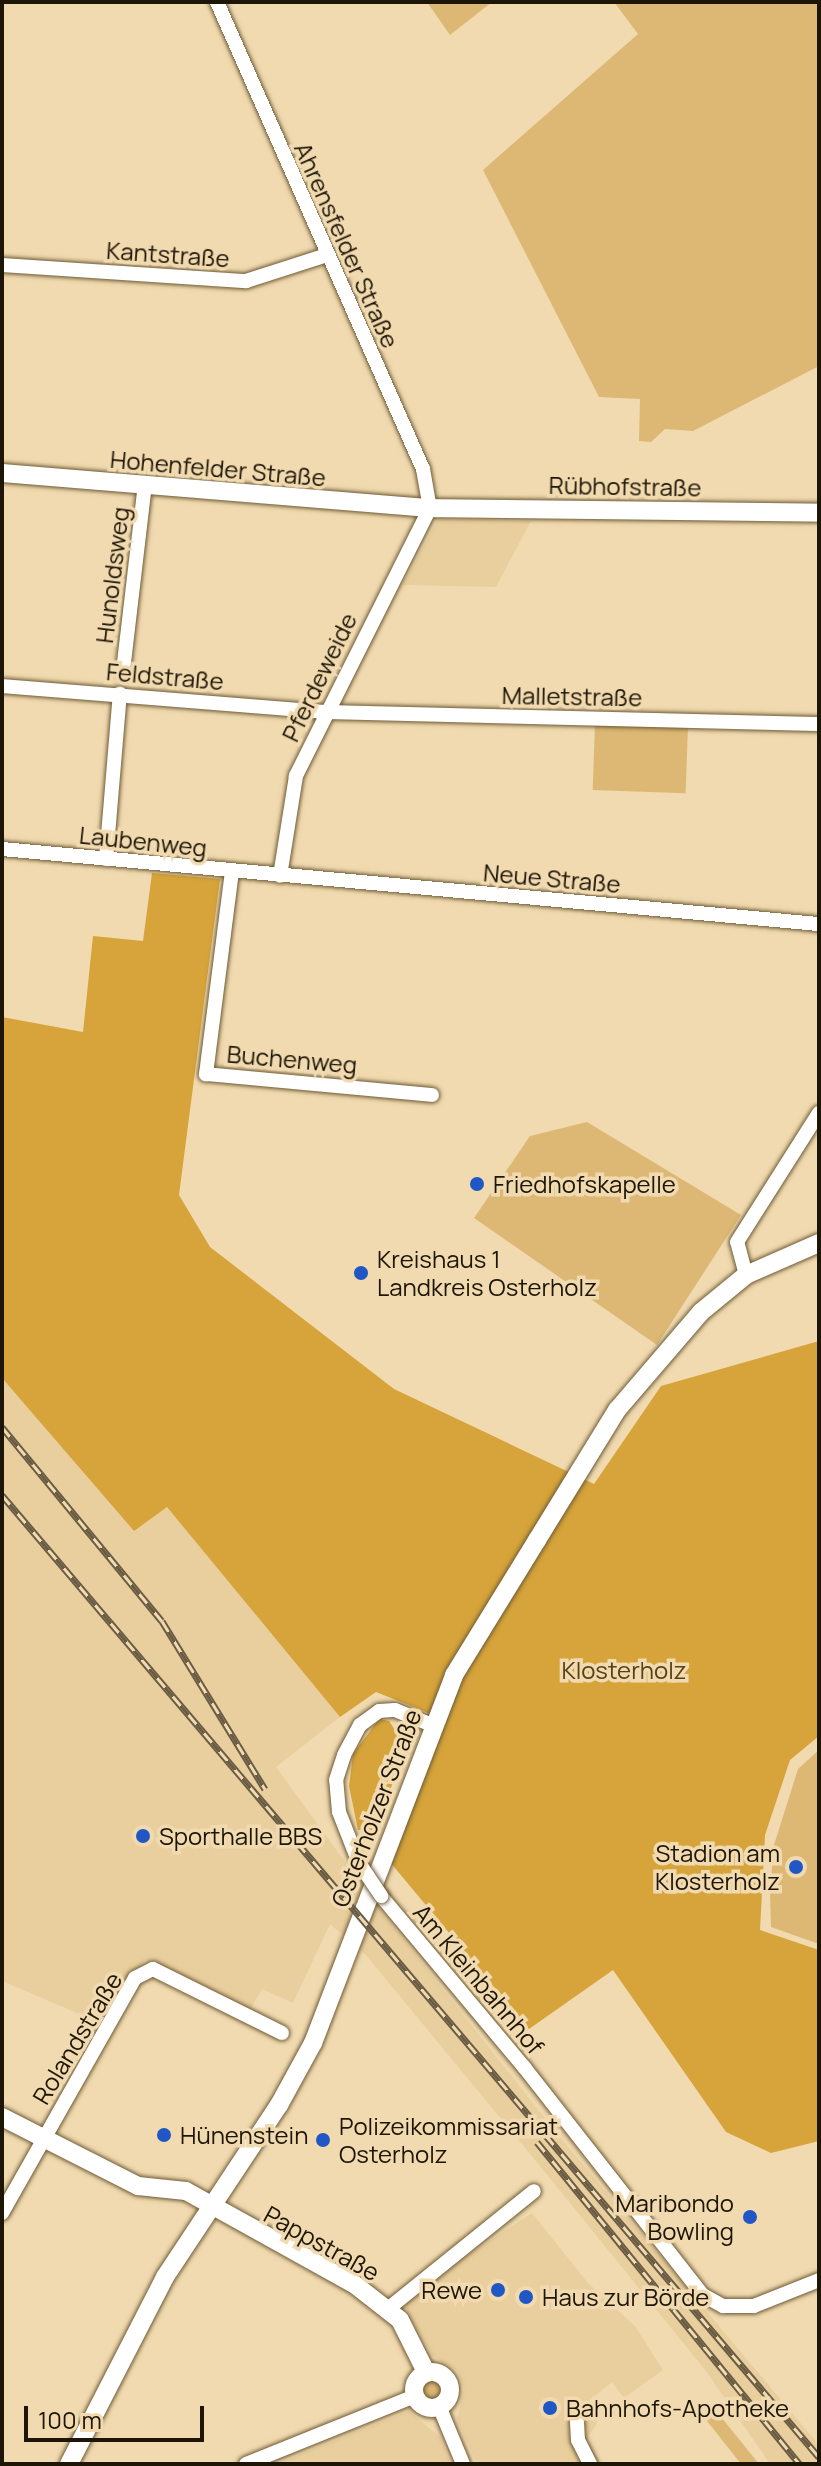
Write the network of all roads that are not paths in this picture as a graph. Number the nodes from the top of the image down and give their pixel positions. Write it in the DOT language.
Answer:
graph roads {
  1 [pos="217,2"];
  2 [pos="327,255"];
  3 [pos="2,265"];
  4 [pos="2,473"];
  5 [pos="145,485"];
  6 [pos="430,508"];
  7 [pos="819,513"];
  8 [pos="123,671"];
  9 [pos="2,686"];
  10 [pos="120,694"];
  11 [pos="323,712"];
  12 [pos="819,724"];
  13 [pos="2,849"];
  14 [pos="106,859"];
  15 [pos="232,871"];
  16 [pos="280,876"];
  17 [pos="819,924"];
  18 [pos="432,1095"];
  19 [pos="817,1122"];
  20 [pos="819,1243"];
  21 [pos="746,1275"];
  22 [pos="432,1725"];
  23 [pos="282,2033"];
  24 [pos="2,2117"];
  25 [pos="43,2134"];
  26 [pos="534,2191"];
  27 [pos="210,2204"];
  28 [pos="2,2213"];
  29 [pos="819,2280"];
  30 [pos="389,2308"];
  31 [pos="426,2372"];
  32 [pos="415,2396"];
  33 [pos="439,2406"];
  34 [pos="577,2422"];
  35 [pos="69,2464"];
  36 [pos="246,2464"];
  37 [pos="463,2464"];
  38 [pos="590,2464"];
  1 -- 2 [label="street, Ahrensfelder Straße"];
  2 -- 3 [label="street, Kantstraße"];
  2 -- 6 [label="street, Ahrensfelder Straße"];
  4 -- 5 [label="street, Hohenfelder Straße"];
  5 -- 6 [label="street, Hohenfelder Straße"];
  5 -- 8 [label="street, Hunoldsweg"];
  6 -- 7 [label="street, Rübhofstraße"];
  6 -- 11 [label="street, Pferdeweide"];
  9 -- 10 [label="street, Feldstraße"];
  10 -- 11 [label="street, Feldstraße"];
  10 -- 14 [label="street"];
  11 -- 12 [label="street, Malletstraße"];
  11 -- 16 [label="street, Pferdeweide"];
  13 -- 14 [label="street, Laubenweg"];
  14 -- 15 [label="street, Laubenweg"];
  15 -- 16 [label="street, Laubenweg"];
  15 -- 18 [label="street, Buchenweg"];
  16 -- 17 [label="street, Neue Straße"];
  19 -- 21 [label="street"];
  20 -- 21 [label="street, Osterholzer Straße"];
  21 -- 22 [label="street, Osterholzer Straße"];
  22 -- 27 [label="street, Osterholzer Straße"];
  22 -- 29 [label="street, Am Kleinbahnhof, bridge"];
  23 -- 25 [label="street, Rolandstraße"];
  24 -- 25 [label="street, Pappstraße"];
  25 -- 27 [label="street, Pappstraße"];
  25 -- 28 [label="street"];
  26 -- 30 [label="street"];
  27 -- 30 [label="street, Pappstraße"];
  27 -- 35 [label="street, Osterholzer Straße"];
  30 -- 31 [label="street, Pappstraße"];
  31 -- 32 [label="street"];
  31 -- 33 [label="street"];
  32 -- 33 [label="street"];
  32 -- 36 [label="street"];
  33 -- 37 [label="street"];
  34 -- 38 [label="street"];
}
